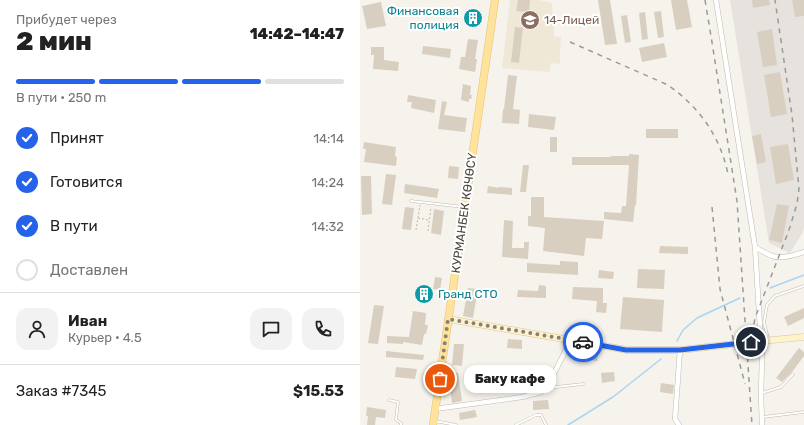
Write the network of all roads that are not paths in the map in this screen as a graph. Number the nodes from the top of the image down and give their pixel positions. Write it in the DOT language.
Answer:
graph roads {
  1 [pos="495,0"];
  2 [pos="716,0"];
  3 [pos="411,201"];
  4 [pos="465,207"];
  5 [pos="754,247"];
  6 [pos="804,252"];
  7 [pos="804,286"];
  8 [pos="448,319"];
  9 [pos="804,337"];
  10 [pos="571,340"];
  11 [pos="768,340"];
  12 [pos="761,341"];
  13 [pos="680,350"];
  14 [pos="793,374"];
  15 [pos="584,384"];
  16 [pos="546,389"];
  17 [pos="761,393"];
  18 [pos="389,400"];
  19 [pos="435,409"];
  20 [pos="804,412"];
  21 [pos="762,417"];
  22 [pos="675,422"];
  23 [pos="433,423"];
  24 [pos="401,425"];
  25 [pos="456,425"];
  26 [pos="516,425"];
  27 [pos="546,425"];
  28 [pos="679,425"];
  29 [pos="762,425"];
  1 -- 4 [label="main road, КУРМАНБЕК КӨЧӨСҮ"];
  2 -- 5 [label="street"];
  3 -- 4 [label="lane"];
  4 -- 8 [label="main road, КУРМАНБЕК КӨЧӨСҮ"];
  5 -- 6 [label="street"];
  5 -- 12 [label="street"];
  7 -- 11 [label="lane"];
  8 -- 10 [label="street"];
  8 -- 19 [label="main road, КУРМАНБЕК КӨЧӨСҮ"];
  9 -- 11 [label="street"];
  10 -- 13 [label="street"];
  10 -- 16 [label="street"];
  11 -- 12 [label="street"];
  12 -- 13 [label="street"];
  12 -- 17 [label="street"];
  13 -- 22 [label="street"];
  14 -- 17 [label="lane"];
  15 -- 16 [label="lane"];
  16 -- 19 [label="street"];
  17 -- 21 [label="street"];
  18 -- 24 [label="lane"];
  19 -- 23 [label="main road, КУРМАНБЕК КӨЧӨСҮ"];
  20 -- 21 [label="lane"];
  21 -- 29 [label="street"];
  22 -- 28 [label="street"];
  23 -- 25 [label="lane"];
  26 -- 27 [label="lane"];
}
